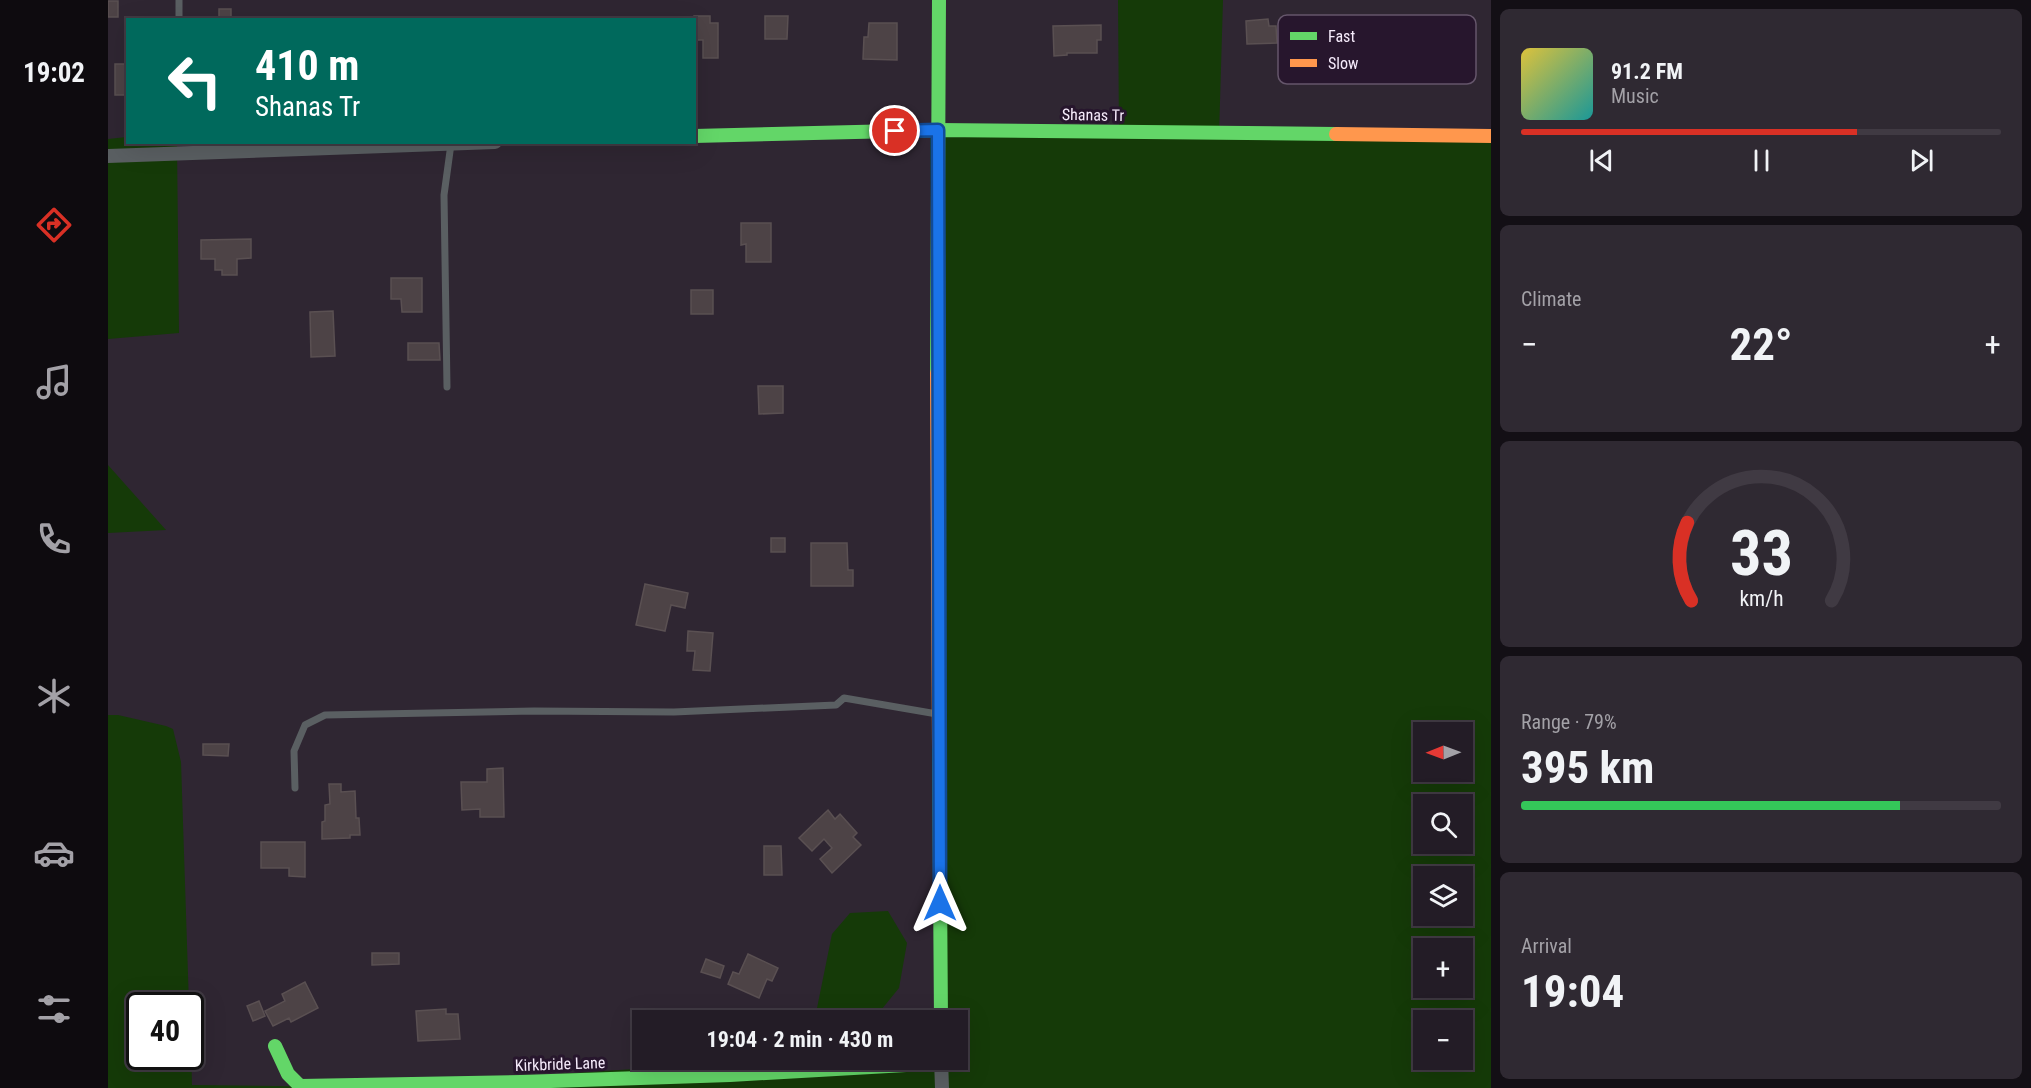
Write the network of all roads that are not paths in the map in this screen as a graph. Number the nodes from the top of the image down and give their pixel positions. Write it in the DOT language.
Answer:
graph roads {
  1 [pos="179,0"];
  2 [pos="939,0"];
  3 [pos="179,18"];
  4 [pos="938,130"];
  5 [pos="696,136"];
  6 [pos="1491,136"];
  7 [pos="451,144"];
  8 [pos="178,148"];
  9 [pos="108,156"];
  10 [pos="447,387"];
  11 [pos="939,715"];
  12 [pos="295,788"];
  13 [pos="941,1010"];
  14 [pos="275,1046"];
  15 [pos="805,1070"];
  16 [pos="941,1070"];
  17 [pos="942,1088"];
  1 -- 3 [label="lane"];
  2 -- 4 [label="street"];
  4 -- 5 [label="street, Shanas Tr"];
  4 -- 6 [label="street, Shanas Tr"];
  4 -- 11 [label="street"];
  7 -- 8 [label="street"];
  7 -- 10 [label="lane"];
  8 -- 9 [label="street"];
  11 -- 12 [label="lane"];
  11 -- 13 [label="street"];
  14 -- 15 [label="street, Kirkbride Lane"];
  16 -- 17 [label="street"];
}
